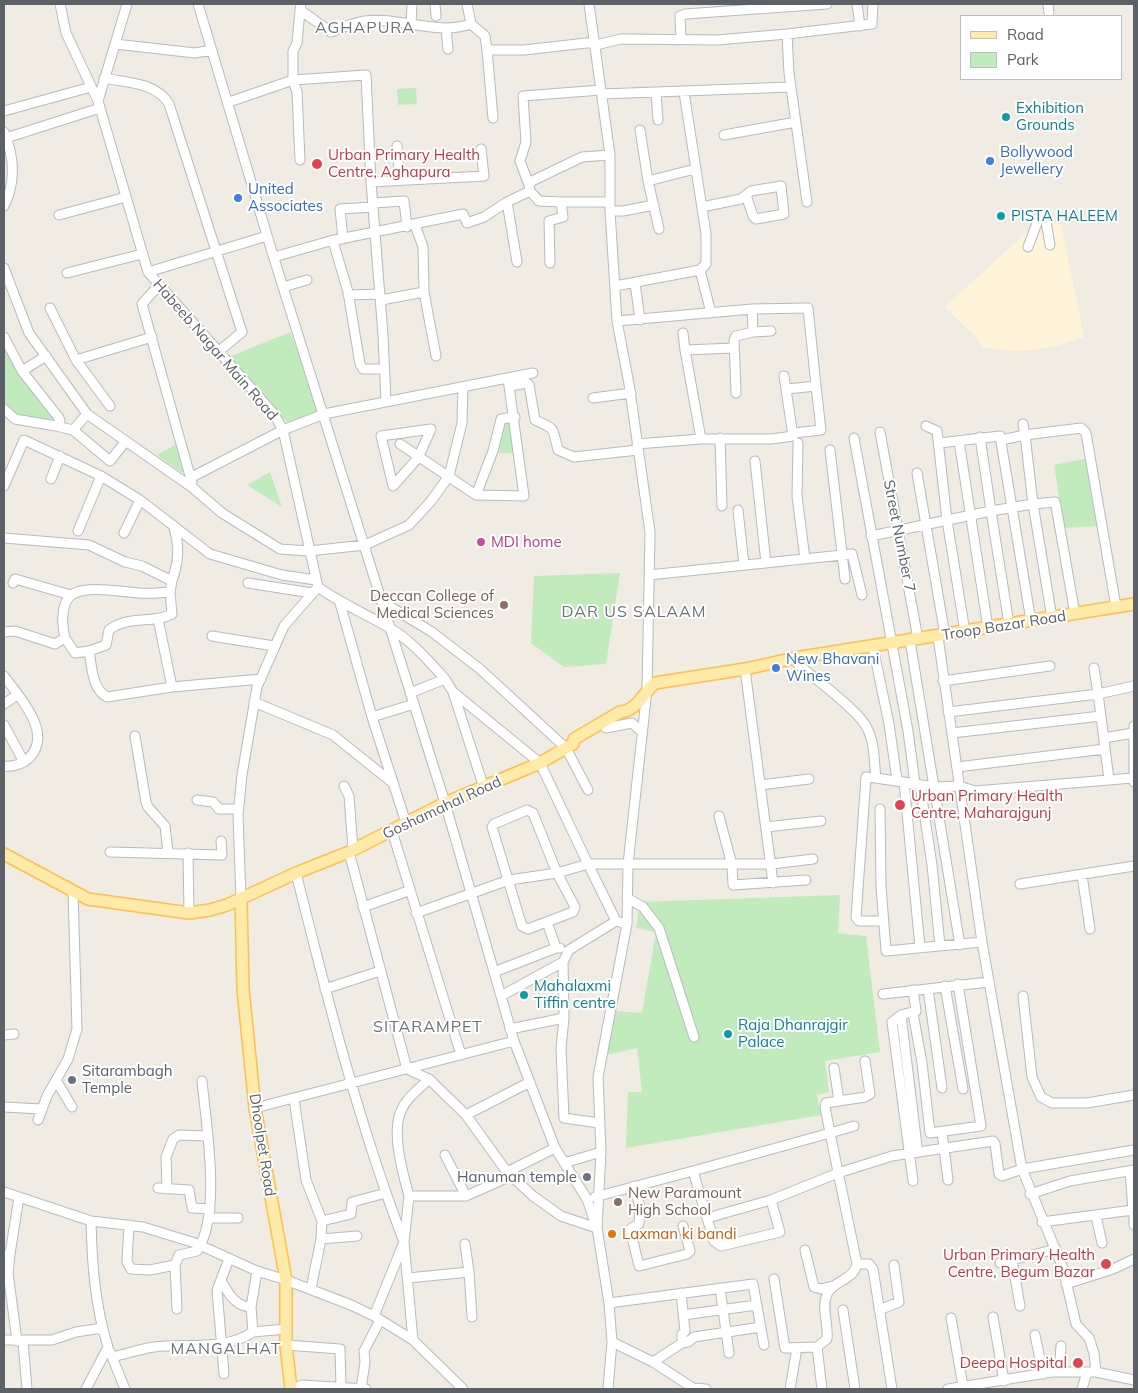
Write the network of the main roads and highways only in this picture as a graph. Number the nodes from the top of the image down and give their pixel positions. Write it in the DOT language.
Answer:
graph roads {
  1 [pos="1134,604"];
  2 [pos="873,647"];
  3 [pos="628,712"];
  4 [pos="569,746"];
  5 [pos="4,854"];
  6 [pos="241,899"];
  7 [pos="292,1389"];
  1 -- 2 [label="main road, Troop Bazar Road"];
  2 -- 3 [label="main road, Goshamahal Road"];
  3 -- 4 [label="main road, Goshamahal Road"];
  3 -- 4 [label="main road"];
  4 -- 6 [label="main road, Goshamahal Road"];
  5 -- 6 [label="main road, Goshamahal Road"];
  6 -- 7 [label="main road, Dhoolpet Road"];
}
